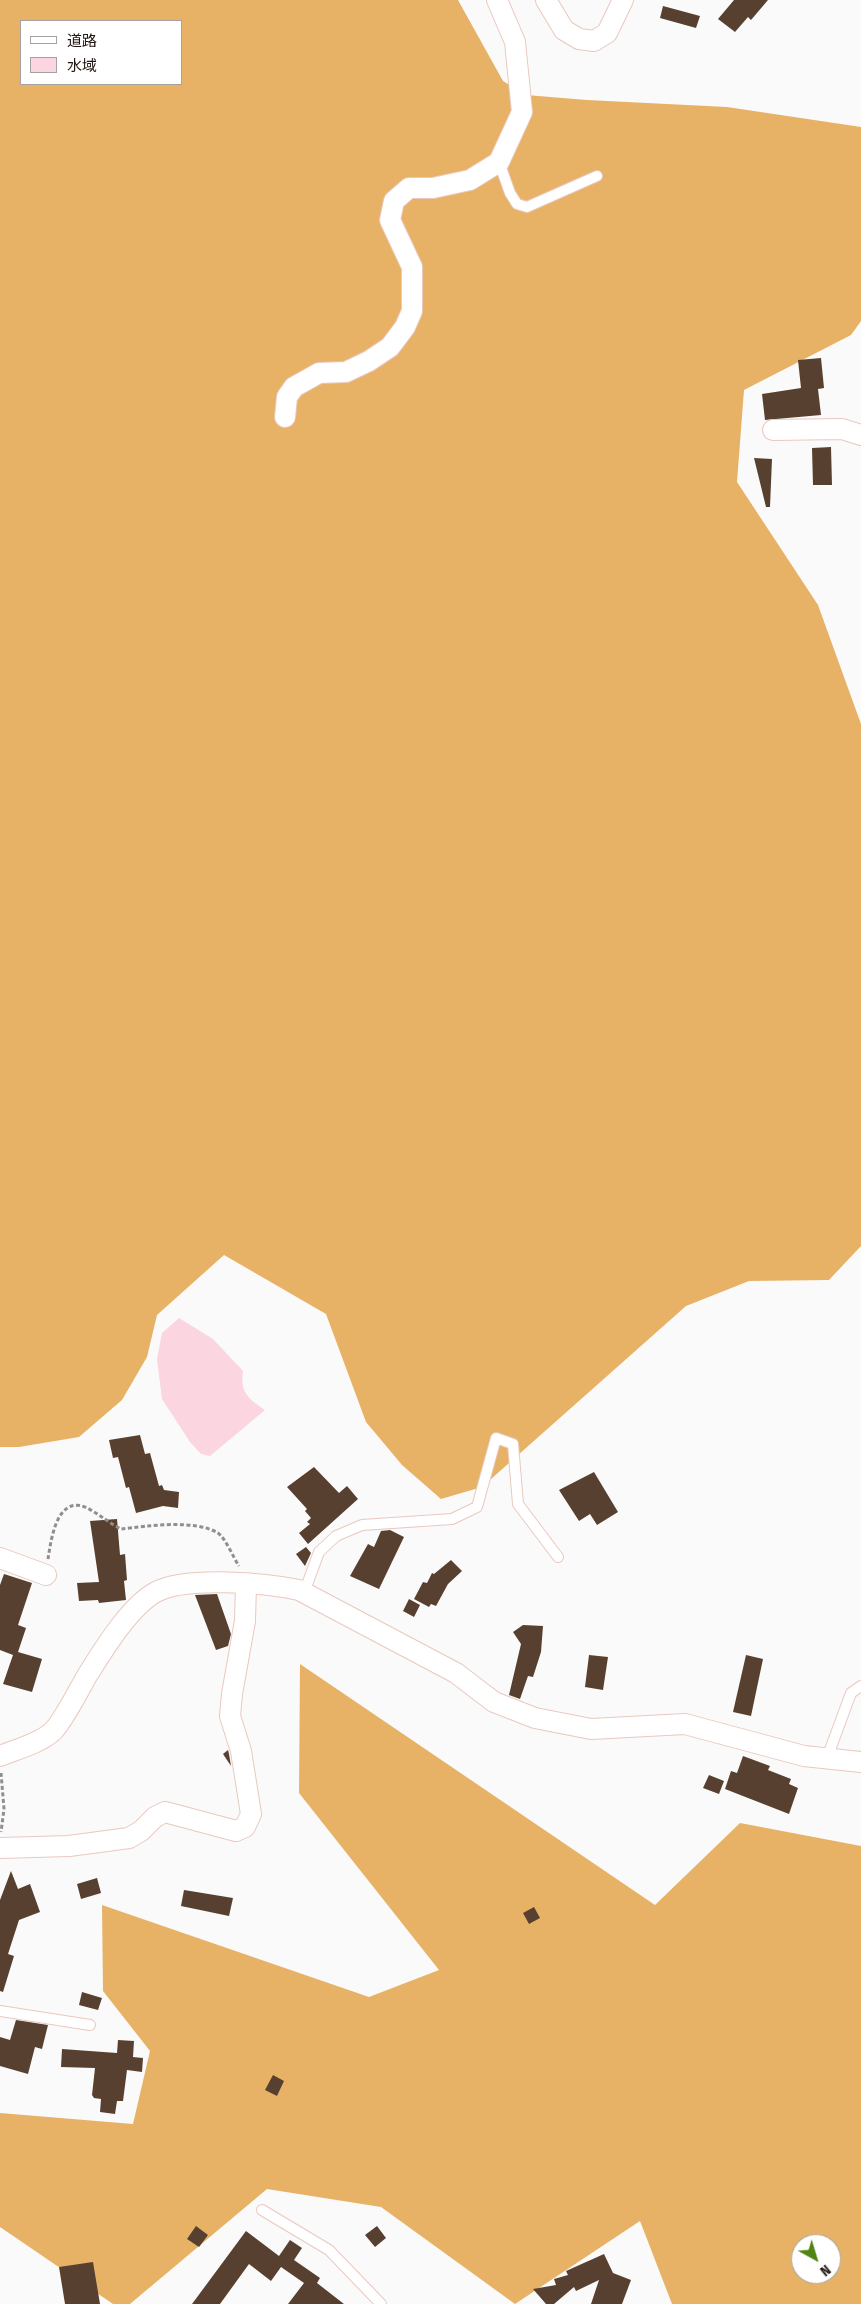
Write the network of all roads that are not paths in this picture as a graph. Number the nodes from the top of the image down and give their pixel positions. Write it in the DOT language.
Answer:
graph roads {
  1 [pos="497,0"];
  2 [pos="546,0"];
  3 [pos="623,0"];
  4 [pos="499,162"];
  5 [pos="597,176"];
  6 [pos="286,417"];
  7 [pos="773,430"];
  8 [pos="861,435"];
  9 [pos="558,1557"];
  10 [pos="0,1558"];
  11 [pos="46,1574"];
  12 [pos="248,1584"];
  13 [pos="304,1593"];
  14 [pos="861,1686"];
  15 [pos="0,1756"];
  16 [pos="826,1758"];
  17 [pos="861,1762"];
  18 [pos="0,1848"];
  19 [pos="0,2011"];
  20 [pos="90,2025"];
  21 [pos="262,2210"];
  22 [pos="380,2304"];
  1 -- 4 [label="street"];
  2 -- 3 [label="street"];
  4 -- 5 [label="lane"];
  4 -- 6 [label="street"];
  7 -- 8 [label="street"];
  9 -- 13 [label="lane"];
  10 -- 11 [label="street"];
  12 -- 13 [label="street"];
  12 -- 15 [label="street"];
  12 -- 18 [label="street"];
  13 -- 16 [label="street"];
  14 -- 16 [label="lane"];
  16 -- 17 [label="street"];
  19 -- 20 [label="lane"];
  21 -- 22 [label="lane"];
}
